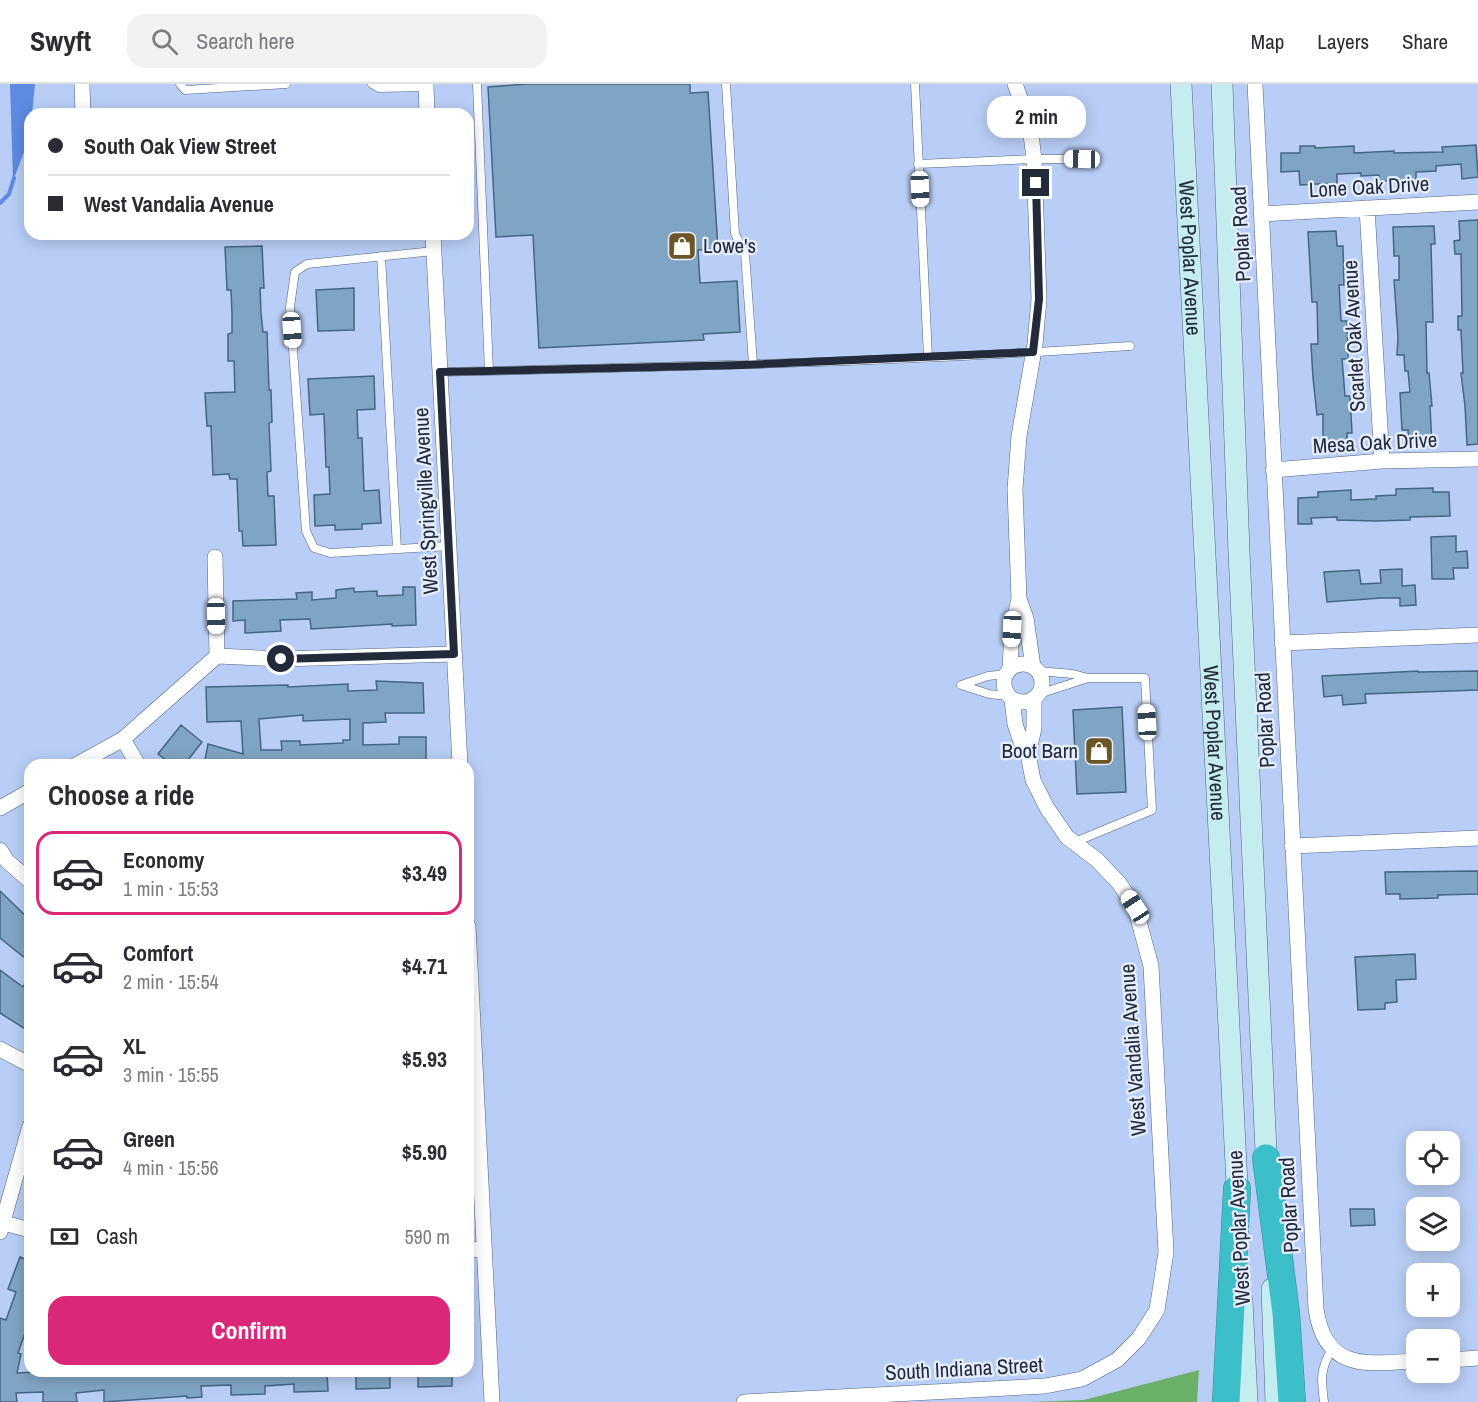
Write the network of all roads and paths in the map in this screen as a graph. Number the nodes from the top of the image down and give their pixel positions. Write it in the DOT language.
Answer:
graph roads {
  1 [pos="82,84"];
  2 [pos="180,84"];
  3 [pos="286,84"];
  4 [pos="372,84"];
  5 [pos="477,84"];
  6 [pos="726,84"];
  7 [pos="915,84"];
  8 [pos="1015,84"];
  9 [pos="1182,84"];
  10 [pos="1222,84"];
  11 [pos="1255,84"];
  12 [pos="426,85"];
  13 [pos="83,108"];
  14 [pos="427,108"];
  15 [pos="1035,159"];
  16 [pos="1082,159"];
  17 [pos="918,164"];
  18 [pos="1478,202"];
  19 [pos="1367,208"];
  20 [pos="1262,214"];
  21 [pos="433,240"];
  22 [pos="434,251"];
  23 [pos="381,256"];
  24 [pos="1130,346"];
  25 [pos="1033,352"];
  26 [pos="928,357"];
  27 [pos="753,364"];
  28 [pos="489,371"];
  29 [pos="440,372"];
  30 [pos="1478,459"];
  31 [pos="1382,461"];
  32 [pos="1274,470"];
  33 [pos="449,546"];
  34 [pos="396,549"];
  35 [pos="215,557"];
  36 [pos="1019,599"];
  37 [pos="1478,635"];
  38 [pos="1282,644"];
  39 [pos="454,654"];
  40 [pos="217,656"];
  41 [pos="1035,669"];
  42 [pos="1008,671"];
  43 [pos="1088,678"];
  44 [pos="1037,696"];
  45 [pos="1010,698"];
  46 [pos="123,739"];
  47 [pos="1028,754"];
  48 [pos="87,759"];
  49 [pos="135,759"];
  50 [pos="460,759"];
  51 [pos="24,794"];
  52 [pos="0,808"];
  53 [pos="1478,838"];
  54 [pos="1075,842"];
  55 [pos="1292,846"];
  56 [pos="0,850"];
  57 [pos="24,876"];
  58 [pos="0,1049"];
  59 [pos="24,1062"];
  60 [pos="474,1122"];
  61 [pos="24,1148"];
  62 [pos="1266,1158"];
  63 [pos="1237,1189"];
  64 [pos="2,1228"];
  65 [pos="24,1230"];
  66 [pos="484,1249"];
  67 [pos="474,1250"];
  68 [pos="1157,1310"];
  69 [pos="1332,1349"];
  70 [pos="1478,1358"];
  71 [pos="1460,1359"];
  72 [pos="1406,1361"];
  73 [pos="492,1402"];
  74 [pos="744,1402"];
  75 [pos="1226,1402"];
  76 [pos="1247,1402"];
  77 [pos="1276,1402"];
  78 [pos="1292,1402"];
  79 [pos="1324,1402"];
  1 -- 13 [label="street"];
  2 -- 3 [label="lane"];
  4 -- 12 [label="lane"];
  5 -- 28 [label="lane"];
  6 -- 27 [label="lane"];
  7 -- 17 [label="lane"];
  8 -- 15 [label="street"];
  9 -- 63 [label="main road, West Poplar Avenue"];
  10 -- 62 [label="main road, West Poplar Avenue"];
  11 -- 20 [label="street, Poplar Road"];
  12 -- 14 [label="street"];
  15 -- 16 [label="lane"];
  15 -- 17 [label="lane"];
  15 -- 25 [label="street"];
  17 -- 26 [label="lane"];
  18 -- 19 [label="street, Lone Oak Drive"];
  19 -- 20 [label="street, Lone Oak Drive"];
  19 -- 31 [label="street, Scarlet Oak Avenue"];
  20 -- 32 [label="street, Poplar Road"];
  21 -- 22 [label="street, West Springville Avenue"];
  22 -- 23 [label="lane"];
  22 -- 29 [label="street, West Springville Avenue"];
  23 -- 34 [label="lane"];
  23 -- 34 [label="lane"];
  24 -- 25 [label="lane"];
  25 -- 26 [label="lane"];
  25 -- 36 [label="street"];
  26 -- 27 [label="lane"];
  27 -- 28 [label="lane"];
  28 -- 29 [label="lane"];
  29 -- 33 [label="street, West Springville Avenue"];
  30 -- 31 [label="street, Mesa Oak Drive"];
  31 -- 32 [label="street, Mesa Oak Drive"];
  32 -- 38 [label="street, Poplar Road"];
  33 -- 34 [label="lane"];
  33 -- 39 [label="street, West Springville Avenue"];
  35 -- 40 [label="street"];
  36 -- 41 [label="street"];
  36 -- 42 [label="street"];
  37 -- 38 [label="street"];
  38 -- 55 [label="street, Poplar Road"];
  39 -- 40 [label="street"];
  39 -- 50 [label="street, West Springville Avenue"];
  40 -- 46 [label="street"];
  41 -- 42 [label="street"];
  41 -- 43 [label="lane"];
  41 -- 44 [label="street"];
  42 -- 45 [label="street"];
  42 -- 45 [label="lane"];
  43 -- 44 [label="lane"];
  43 -- 54 [label="lane"];
  44 -- 45 [label="street"];
  44 -- 47 [label="street, West Vandalia Avenue"];
  45 -- 47 [label="street, West Vandalia Avenue"];
  46 -- 48 [label="street"];
  46 -- 49 [label="street"];
  47 -- 54 [label="street, West Vandalia Avenue"];
  51 -- 52 [label="street"];
  53 -- 55 [label="street"];
  54 -- 68 [label="street, West Vandalia Avenue"];
  55 -- 69 [label="street, Poplar Road"];
  56 -- 57 [label="street"];
  58 -- 59 [label="street"];
  60 -- 66 [label="street"];
  61 -- 64 [label="street"];
  62 -- 77 [label="main road, West Poplar Avenue"];
  62 -- 78 [label="highway"];
  63 -- 75 [label="highway"];
  63 -- 76 [label="main road, West Poplar Avenue"];
  64 -- 65 [label="street"];
  66 -- 67 [label="street"];
  66 -- 73 [label="street"];
  68 -- 74 [label="street, South Indiana Street"];
  69 -- 72 [label="street"];
  69 -- 79 [label="lane"];
  70 -- 71 [label="street"];
}
